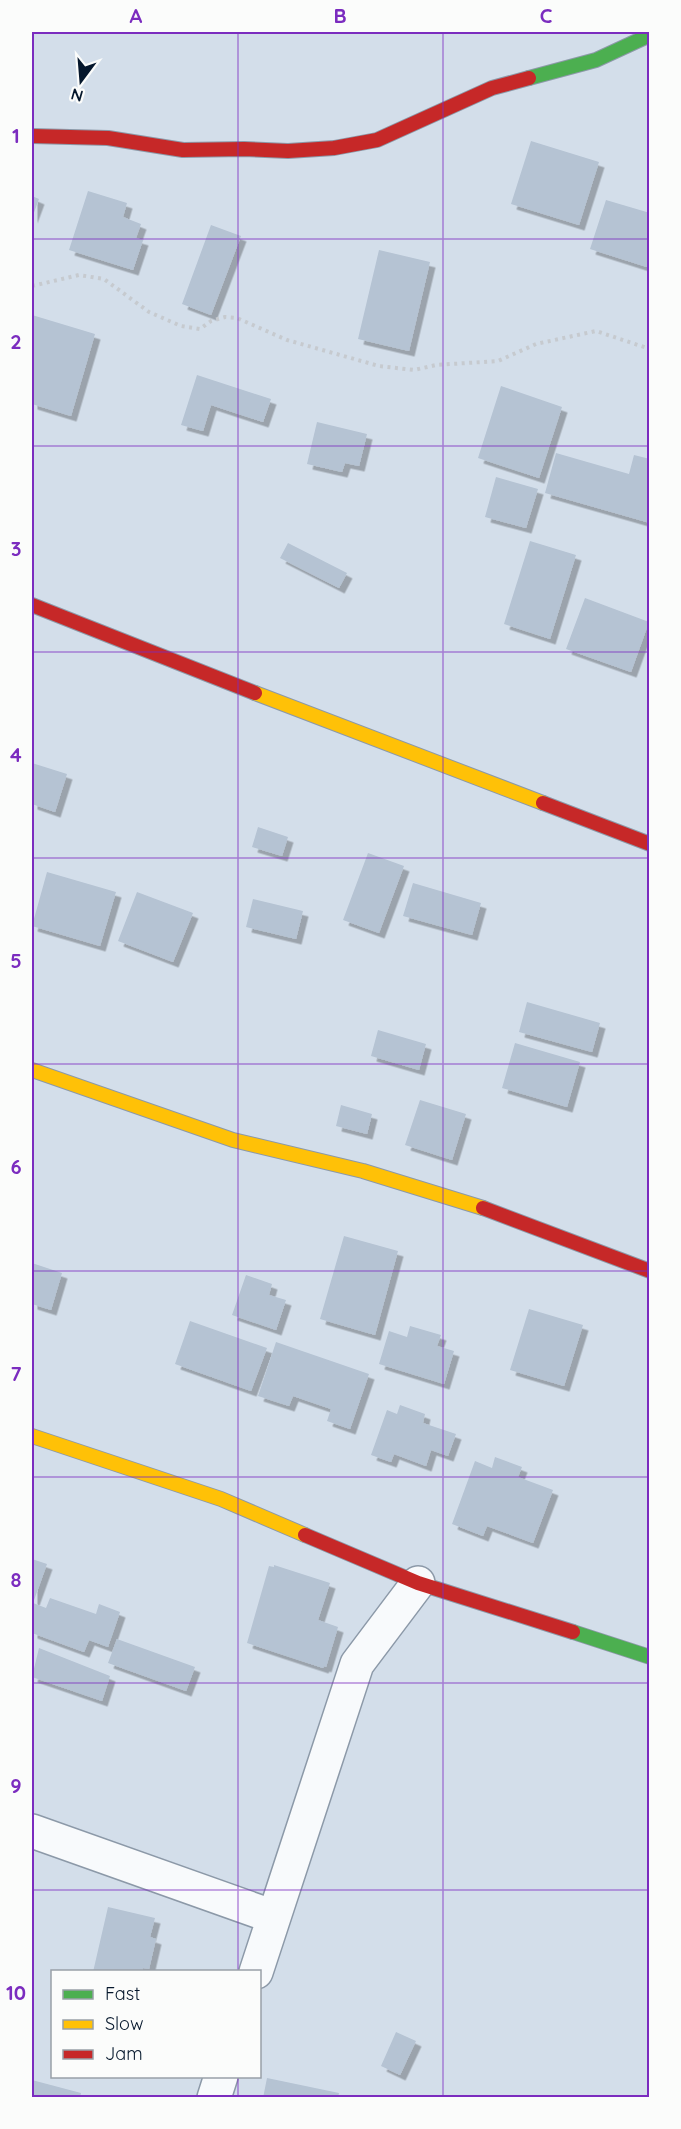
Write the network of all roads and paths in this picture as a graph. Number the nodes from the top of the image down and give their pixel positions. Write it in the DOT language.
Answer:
graph roads {
  1 [pos="650,35"];
  2 [pos="32,136"];
  3 [pos="32,286"];
  4 [pos="650,350"];
  5 [pos="32,605"];
  6 [pos="650,844"];
  7 [pos="32,1070"];
  8 [pos="650,1271"];
  9 [pos="32,1436"];
  10 [pos="418,1583"];
  11 [pos="650,1657"];
  12 [pos="32,1831"];
  13 [pos="274,1917"];
  14 [pos="256,1970"];
  15 [pos="220,2078"];
  16 [pos="214,2097"];
  1 -- 2 [label="street"];
  3 -- 4 [label="path"];
  5 -- 6 [label="street"];
  7 -- 8 [label="street"];
  9 -- 10 [label="street"];
  10 -- 11 [label="street"];
  10 -- 13 [label="street"];
  12 -- 13 [label="street"];
  13 -- 14 [label="street"];
  15 -- 16 [label="street"];
}
